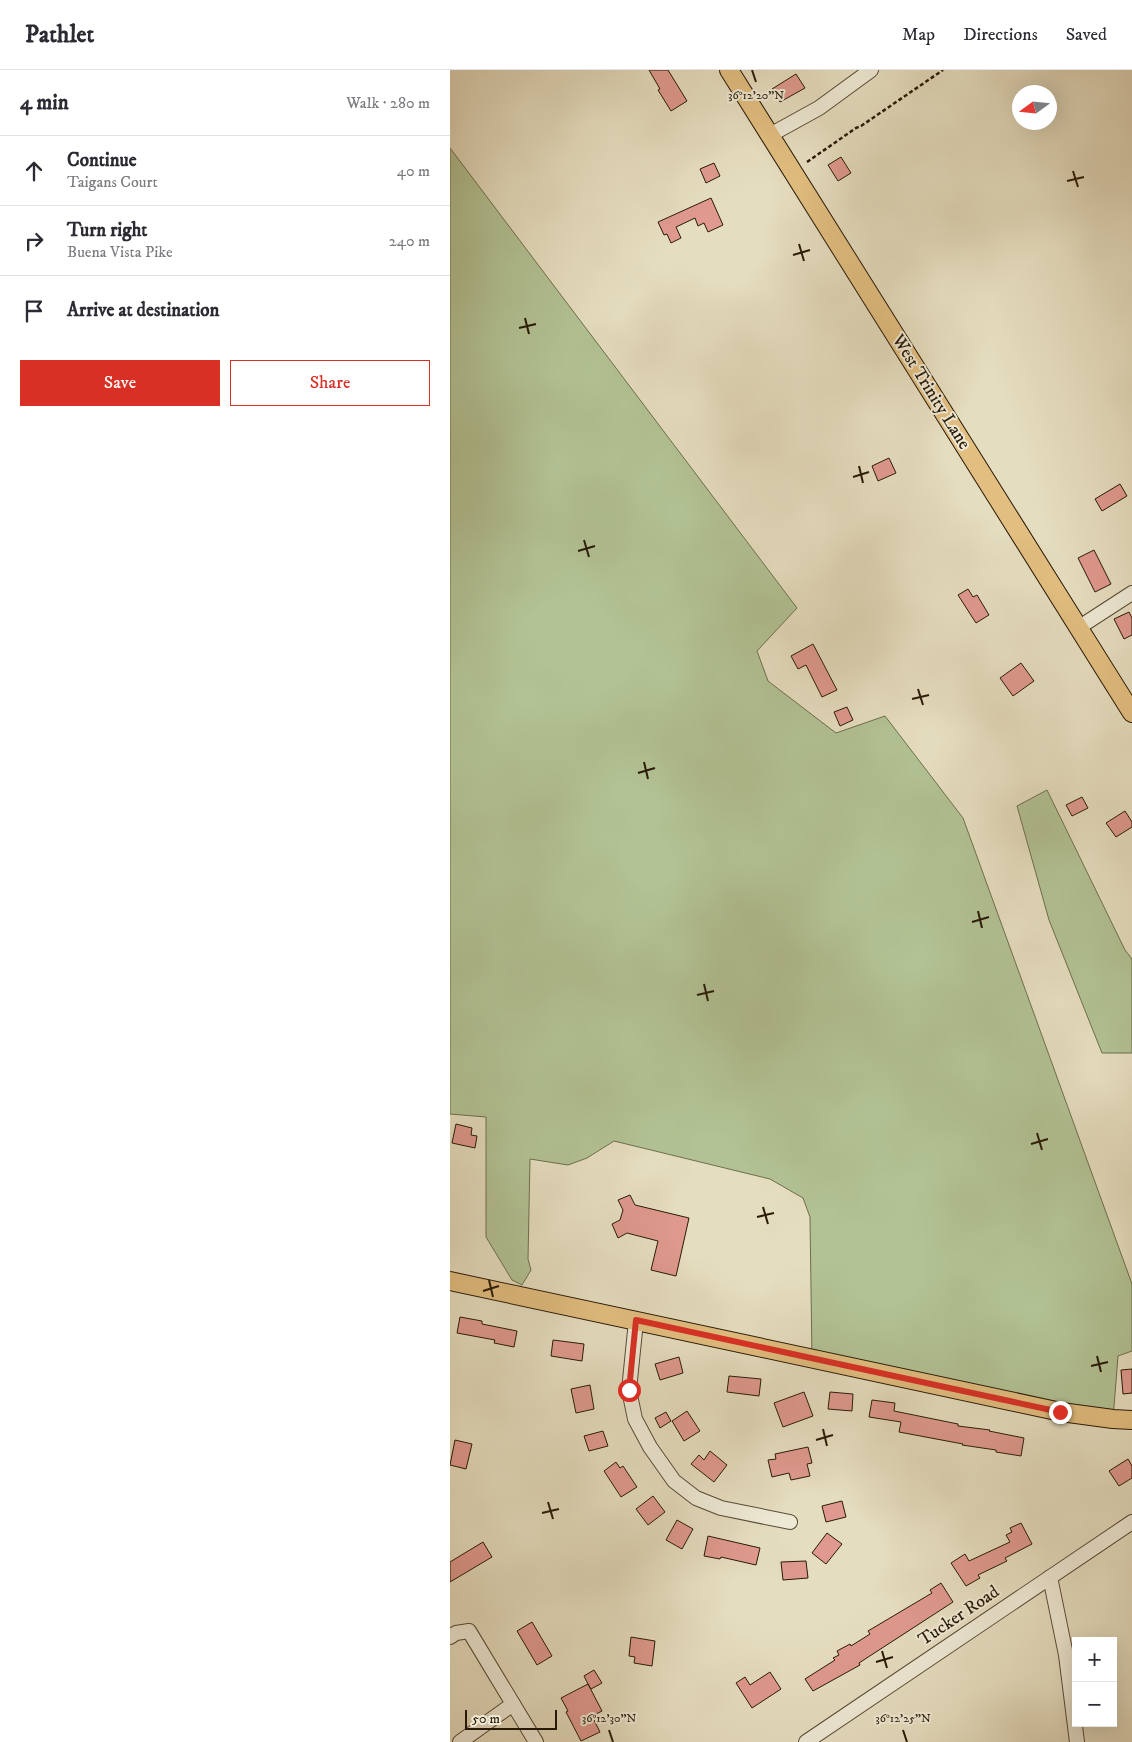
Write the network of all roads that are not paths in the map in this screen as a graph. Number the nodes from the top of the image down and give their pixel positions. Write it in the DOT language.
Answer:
graph roads {
  1 [pos="729,70"];
  2 [pos="870,70"];
  3 [pos="770,135"];
  4 [pos="1132,593"];
  5 [pos="1078,628"];
  6 [pos="1132,714"];
  7 [pos="450,1281"];
  8 [pos="636,1320"];
  9 [pos="1132,1420"];
  10 [pos="790,1522"];
  11 [pos="1132,1522"];
  12 [pos="1050,1577"];
  13 [pos="450,1638"];
  14 [pos="513,1704"];
  15 [pos="460,1742"];
  16 [pos="536,1742"];
  17 [pos="806,1742"];
  18 [pos="1077,1742"];
  1 -- 3 [label="main road, West Trinity Lane"];
  2 -- 3 [label="street"];
  3 -- 5 [label="main road, West Trinity Lane"];
  4 -- 5 [label="street"];
  5 -- 6 [label="main road, West Trinity Lane"];
  7 -- 8 [label="main road"];
  8 -- 9 [label="main road"];
  8 -- 10 [label="street"];
  11 -- 12 [label="street, Tucker Road"];
  12 -- 17 [label="street, Tucker Road"];
  12 -- 18 [label="street"];
  13 -- 14 [label="street"];
  14 -- 15 [label="street"];
  14 -- 16 [label="street"];
}
